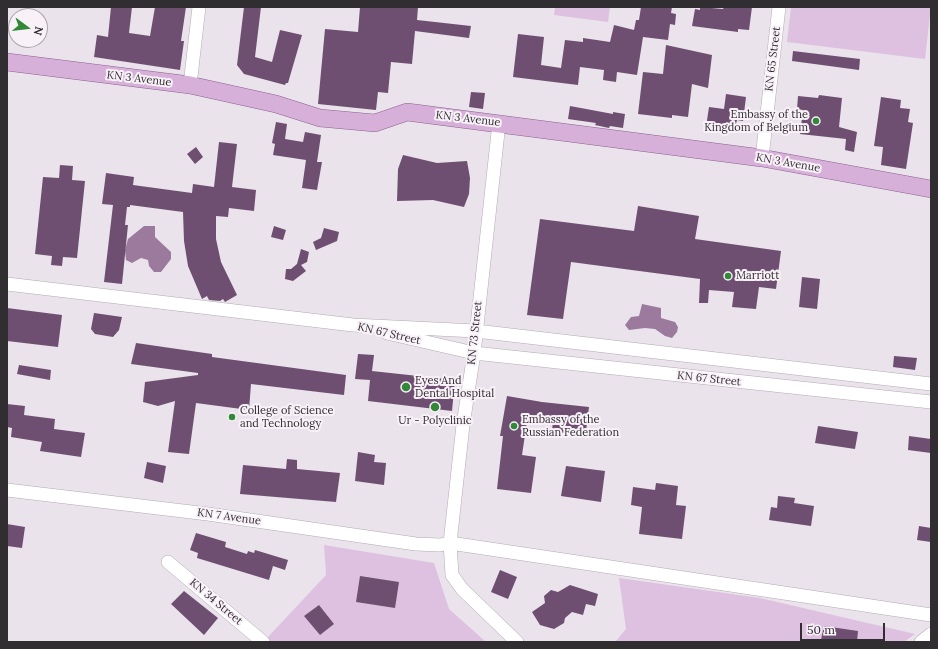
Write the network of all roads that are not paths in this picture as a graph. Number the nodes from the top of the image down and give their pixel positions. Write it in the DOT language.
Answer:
graph roads {
  1 [pos="199,7"];
  2 [pos="779,7"];
  3 [pos="7,62"];
  4 [pos="190,85"];
  5 [pos="499,123"];
  6 [pos="762,158"];
  7 [pos="931,189"];
  8 [pos="7,284"];
  9 [pos="353,325"];
  10 [pos="476,332"];
  11 [pos="474,353"];
  12 [pos="931,384"];
  13 [pos="931,402"];
  14 [pos="7,490"];
  15 [pos="450,543"];
  16 [pos="168,562"];
  17 [pos="931,614"];
  18 [pos="931,634"];
  19 [pos="263,642"];
  20 [pos="517,642"];
  21 [pos="920,642"];
  1 -- 4 [label="street"];
  2 -- 6 [label="street, KN 65 Street"];
  3 -- 4 [label="main road, KN 3 Avenue"];
  4 -- 5 [label="main road, KN 3 Avenue"];
  5 -- 6 [label="main road, KN 3 Avenue"];
  5 -- 10 [label="street, KN 73 Street"];
  6 -- 7 [label="main road, KN 3 Avenue"];
  8 -- 9 [label="street"];
  9 -- 10 [label="street, KN 67 Street"];
  9 -- 11 [label="street, KN 67 Street"];
  10 -- 11 [label="street, KN 73 Street"];
  10 -- 12 [label="street, KN 67 Street"];
  11 -- 13 [label="street, KN 67 Street"];
  11 -- 15 [label="street, KN 73 Street"];
  14 -- 15 [label="street, KN 7 Avenue"];
  15 -- 17 [label="street, KN 7 Avenue"];
  15 -- 20 [label="street, KN 73 Street"];
  16 -- 19 [label="street, KN 34 Street"];
  18 -- 21 [label="street"];
}
